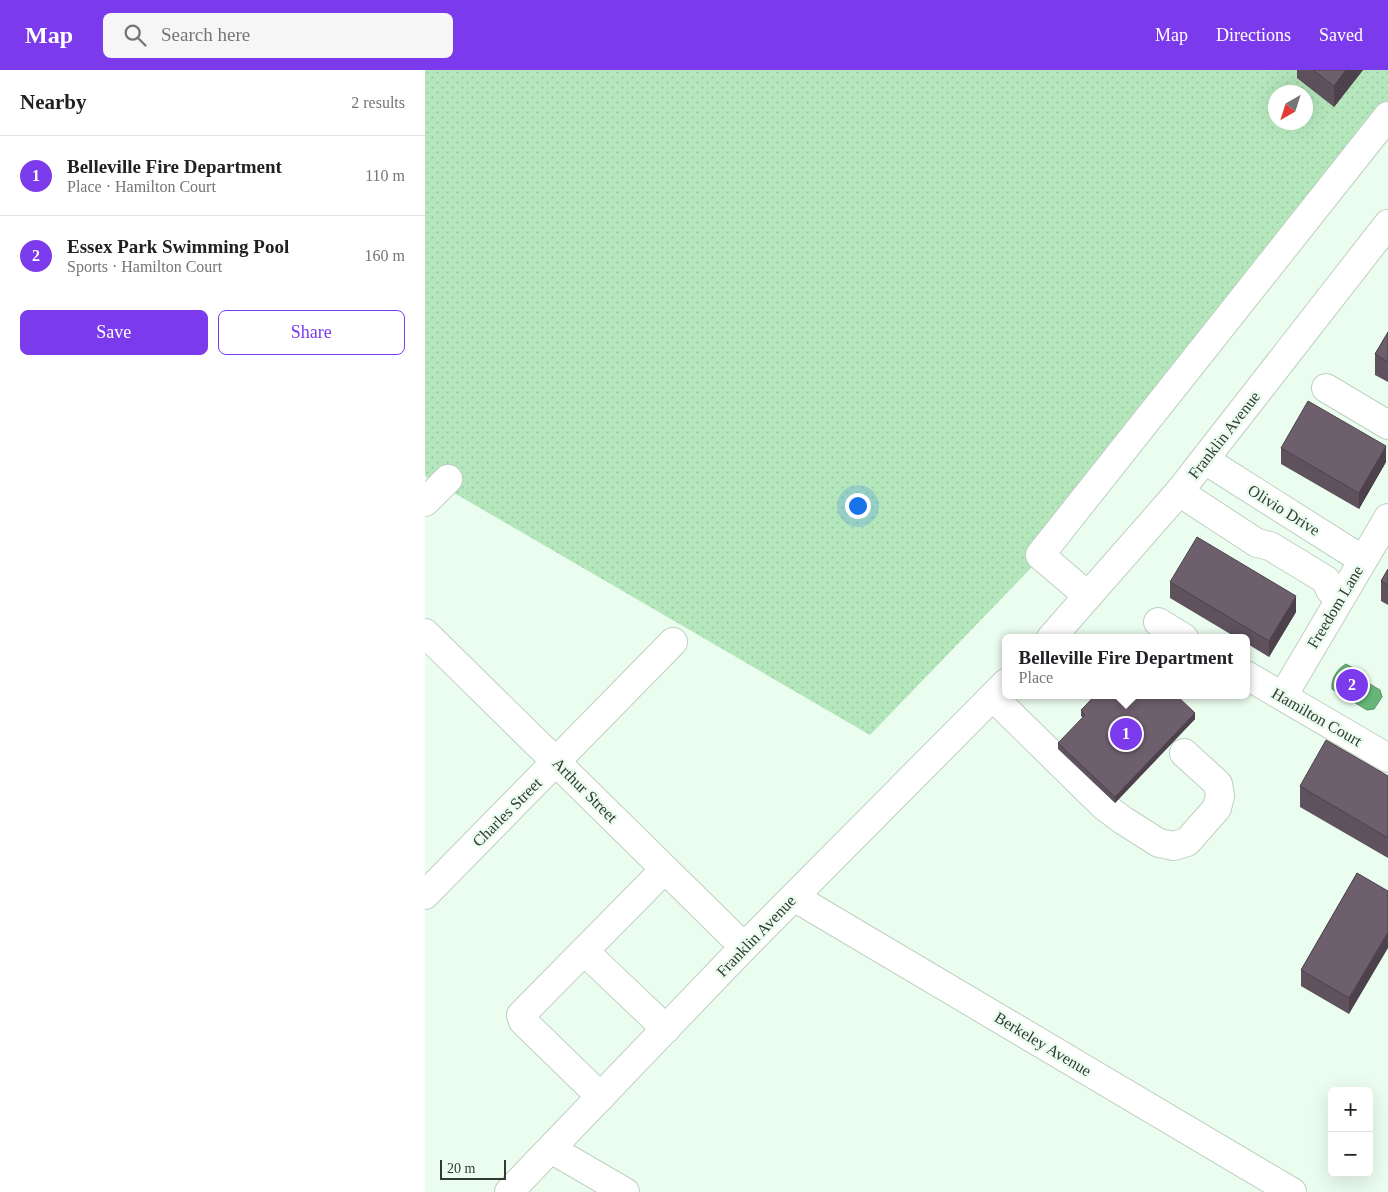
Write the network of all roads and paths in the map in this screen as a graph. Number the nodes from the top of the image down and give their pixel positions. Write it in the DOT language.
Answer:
graph roads {
  1 [pos="1388,116"];
  2 [pos="1388,224"];
  3 [pos="1326,388"];
  4 [pos="1388,425"];
  5 [pos="1205,460"];
  6 [pos="448,479"];
  7 [pos="1179,492"];
  8 [pos="425,502"];
  9 [pos="1388,518"];
  10 [pos="1363,560"];
  11 [pos="1336,593"];
  12 [pos="1088,596"];
  13 [pos="1158,622"];
  14 [pos="425,633"];
  15 [pos="1055,634"];
  16 [pos="1178,634"];
  17 [pos="673,642"];
  18 [pos="1250,677"];
  19 [pos="999,690"];
  20 [pos="1283,696"];
  21 [pos="1007,699"];
  22 [pos="1184,753"];
  23 [pos="1388,758"];
  24 [pos="557,762"];
  25 [pos="665,869"];
  26 [pos="425,895"];
  27 [pos="794,897"];
  28 [pos="744,947"];
  29 [pos="584,951"];
  30 [pos="666,1029"];
  31 [pos="601,1096"];
  32 [pos="551,1149"];
  33 [pos="615,1189"];
  34 [pos="509,1192"];
  35 [pos="1292,1192"];
  1 -- 12 [label="street"];
  2 -- 5 [label="street, Franklin Avenue"];
  3 -- 4 [label="street"];
  5 -- 7 [label="street, Franklin Avenue"];
  5 -- 10 [label="street, Olivio Drive"];
  6 -- 8 [label="street"];
  7 -- 11 [label="street"];
  7 -- 12 [label="street, Franklin Avenue"];
  9 -- 10 [label="street, Freedom Lane"];
  10 -- 11 [label="street, Freedom Lane"];
  11 -- 20 [label="street, Freedom Lane"];
  12 -- 15 [label="street, Franklin Avenue"];
  13 -- 16 [label="street"];
  14 -- 24 [label="street, Arthur Street"];
  17 -- 24 [label="street, Charles Street"];
  18 -- 20 [label="street, Hamilton Court"];
  19 -- 27 [label="street, Franklin Avenue"];
  20 -- 23 [label="street, Hamilton Court"];
  21 -- 22 [label="street"];
  24 -- 25 [label="street, Arthur Street"];
  24 -- 26 [label="street, Charles Street"];
  25 -- 28 [label="street, Arthur Street"];
  25 -- 29 [label="street"];
  27 -- 28 [label="street, Franklin Avenue"];
  27 -- 35 [label="street, Berkeley Avenue"];
  28 -- 30 [label="street, Franklin Avenue"];
  29 -- 30 [label="street"];
  29 -- 31 [label="street"];
  30 -- 31 [label="street, Franklin Avenue"];
  31 -- 32 [label="street, Franklin Avenue"];
  32 -- 33 [label="street"];
  32 -- 34 [label="street, Franklin Avenue"];
}
